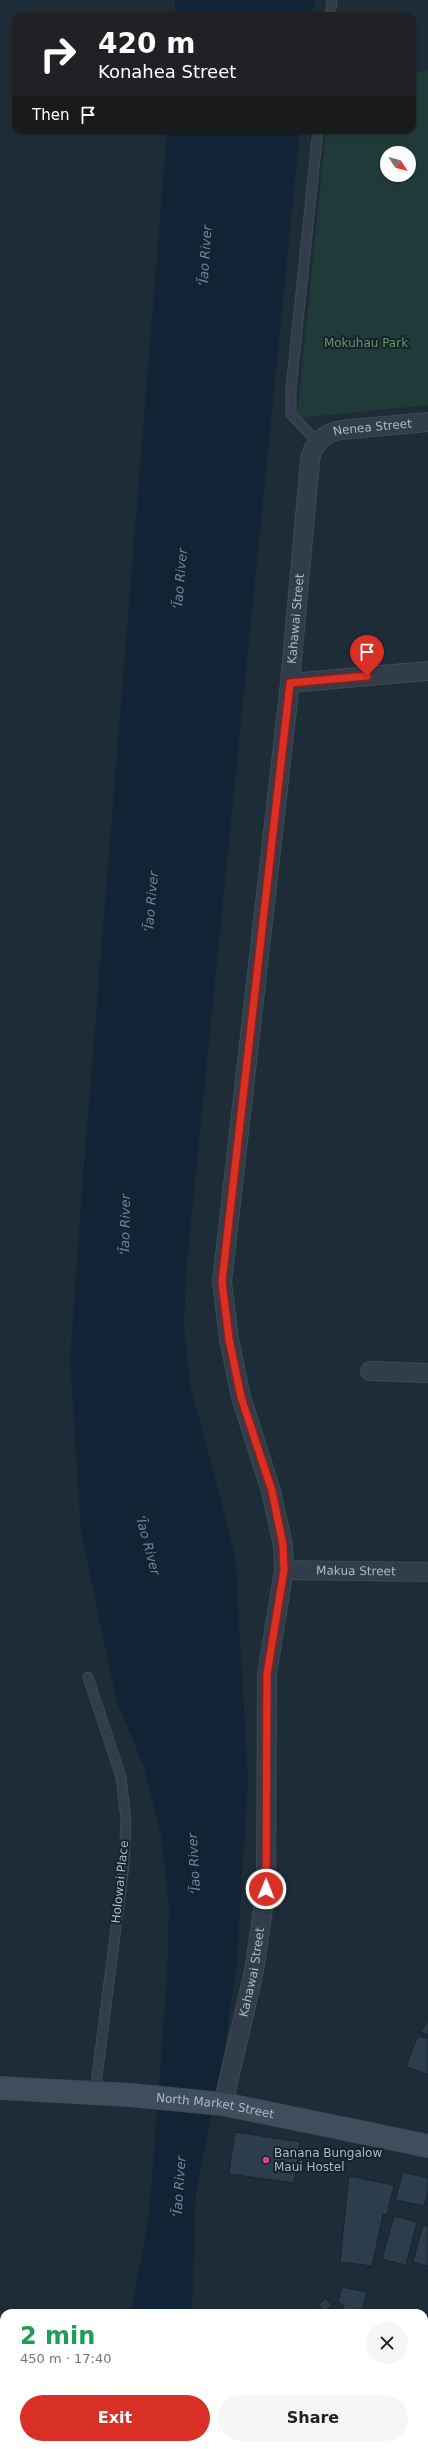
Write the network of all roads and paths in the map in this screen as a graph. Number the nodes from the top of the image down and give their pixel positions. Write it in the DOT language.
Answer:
graph roads {
  1 [pos="332,0"];
  2 [pos="330,12"];
  3 [pos="318,134"];
  4 [pos="428,422"];
  5 [pos="319,441"];
  6 [pos="428,670"];
  7 [pos="290,683"];
  8 [pos="370,1371"];
  9 [pos="428,1373"];
  10 [pos="284,1570"];
  11 [pos="428,1572"];
  12 [pos="88,1677"];
  13 [pos="0,2088"];
  14 [pos="95,2092"];
  15 [pos="223,2104"];
  16 [pos="428,2146"];
  1 -- 2 [label="lane"];
  3 -- 5 [label="lane"];
  4 -- 5 [label="street, Nenea Street"];
  5 -- 7 [label="street, Kahawai Street"];
  6 -- 7 [label="street"];
  7 -- 10 [label="street, Kahawai Street"];
  8 -- 9 [label="street"];
  10 -- 11 [label="street, Makua Street"];
  10 -- 15 [label="street, Kahawai Street"];
  12 -- 14 [label="lane, Holowai Place"];
  13 -- 14 [label="street, North Market Street"];
  14 -- 15 [label="street, North Market Street"];
  15 -- 16 [label="street, North Market Street"];
}
